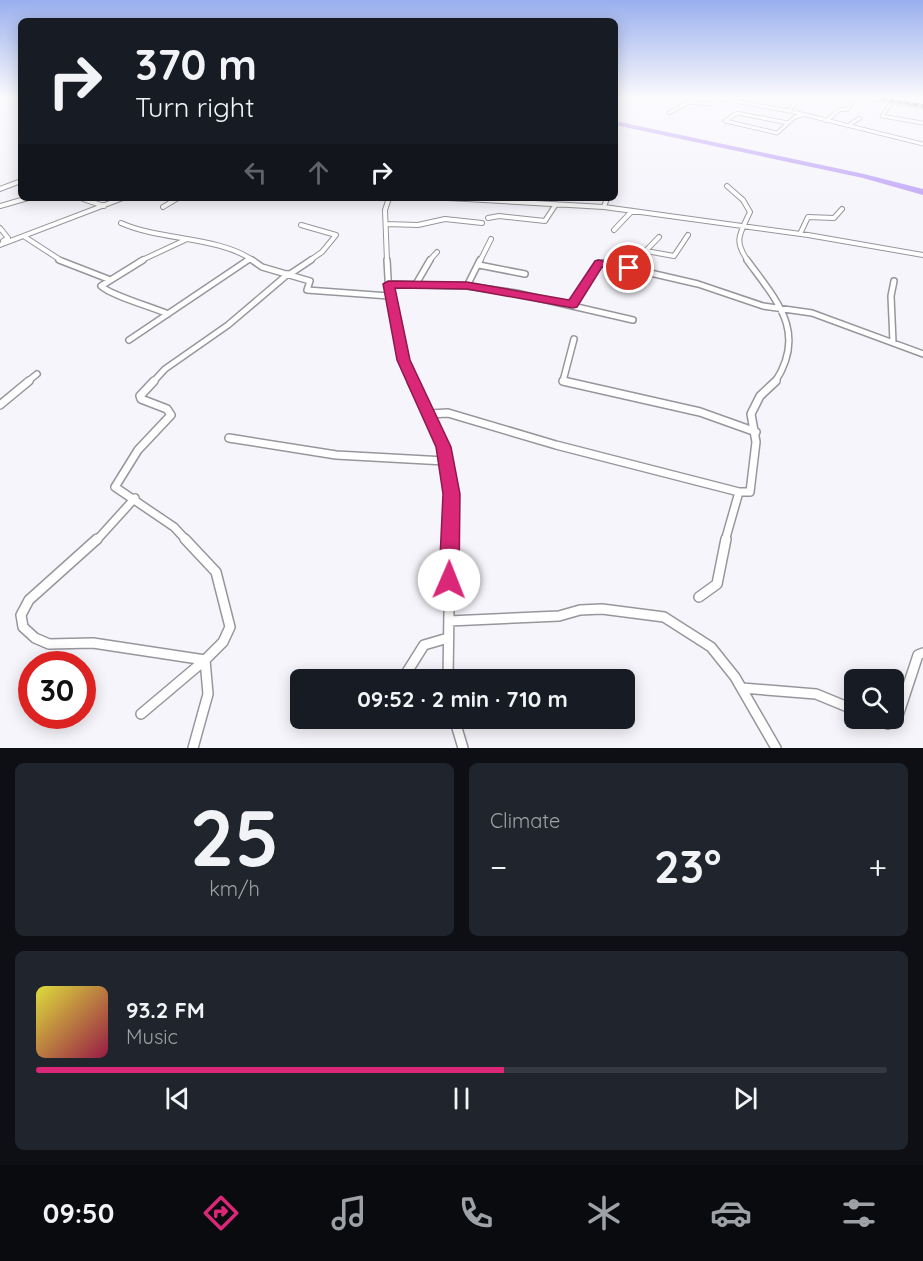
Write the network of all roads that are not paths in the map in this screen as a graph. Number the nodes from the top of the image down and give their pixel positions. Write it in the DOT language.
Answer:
graph roads {
  1 [pos="873,133"];
  2 [pos="877,134"];
  3 [pos="923,144"];
  4 [pos="18,182"];
  5 [pos="727,186"];
  6 [pos="0,189"];
  7 [pos="18,201"];
  8 [pos="89,201"];
  9 [pos="116,201"];
  10 [pos="173,201"];
  11 [pos="388,201"];
  12 [pos="518,201"];
  13 [pos="606,201"];
  14 [pos="556,204"];
  15 [pos="0,206"];
  16 [pos="104,206"];
  17 [pos="163,207"];
  18 [pos="604,207"];
  19 [pos="842,209"];
  20 [pos="632,211"];
  21 [pos="488,218"];
  22 [pos="121,223"];
  23 [pos="482,223"];
  24 [pos="386,224"];
  25 [pos="301,225"];
  26 [pos="745,227"];
  27 [pos="0,228"];
  28 [pos="614,230"];
  29 [pos="800,234"];
  30 [pos="688,236"];
  31 [pos="25,237"];
  32 [pos="659,237"];
  33 [pos="186,239"];
  34 [pos="491,239"];
  35 [pos="0,244"];
  36 [pos="646,251"];
  37 [pos="437,252"];
  38 [pos="923,255"];
  39 [pos="249,259"];
  40 [pos="479,265"];
  41 [pos="629,268"];
  42 [pos="289,274"];
  43 [pos="525,274"];
  44 [pos="108,279"];
  45 [pos="894,281"];
  46 [pos="388,284"];
  47 [pos="416,284"];
  48 [pos="467,286"];
  49 [pos="389,296"];
  50 [pos="573,304"];
  51 [pos="781,308"];
  52 [pos="168,314"];
  53 [pos="633,320"];
  54 [pos="574,339"];
  55 [pos="129,340"];
  56 [pos="893,342"];
  57 [pos="923,354"];
  58 [pos="37,374"];
  59 [pos="0,405"];
  60 [pos="429,414"];
  61 [pos="756,432"];
  62 [pos="229,438"];
  63 [pos="445,461"];
  64 [pos="739,492"];
  65 [pos="135,498"];
  66 [pos="699,597"];
  67 [pos="449,621"];
  68 [pos="448,638"];
  69 [pos="923,653"];
  70 [pos="205,660"];
  71 [pos="409,669"];
  72 [pos="448,669"];
  73 [pos="742,688"];
  74 [pos="904,698"];
  75 [pos="844,705"];
  76 [pos="141,714"];
  77 [pos="457,729"];
  78 [pos="193,748"];
  79 [pos="463,748"];
  80 [pos="776,748"];
  1 -- 2 [label="street"];
  2 -- 3 [label="street"];
  4 -- 6 [label="street"];
  5 -- 26 [label="street"];
  7 -- 15 [label="street"];
  8 -- 16 [label="street"];
  9 -- 16 [label="street"];
  10 -- 17 [label="street"];
  11 -- 24 [label="street"];
  12 -- 14 [label="street"];
  13 -- 18 [label="street"];
  14 -- 18 [label="street"];
  14 -- 21 [label="street"];
  16 -- 31 [label="street"];
  18 -- 20 [label="street"];
  19 -- 29 [label="street"];
  20 -- 26 [label="street"];
  20 -- 28 [label="street"];
  22 -- 33 [label="street"];
  23 -- 24 [label="street"];
  24 -- 46 [label="street"];
  25 -- 42 [label="street"];
  26 -- 29 [label="street"];
  26 -- 51 [label="street"];
  27 -- 35 [label="street"];
  29 -- 38 [label="street"];
  30 -- 36 [label="street"];
  31 -- 35 [label="street"];
  31 -- 44 [label="street"];
  32 -- 36 [label="street"];
  33 -- 39 [label="street"];
  33 -- 44 [label="street"];
  34 -- 40 [label="street"];
  36 -- 41 [label="street"];
  37 -- 47 [label="street"];
  39 -- 42 [label="street"];
  39 -- 52 [label="street"];
  40 -- 43 [label="street"];
  40 -- 48 [label="street"];
  41 -- 50 [label="street"];
  41 -- 51 [label="street"];
  42 -- 49 [label="street"];
  42 -- 65 [label="street"];
  44 -- 52 [label="street"];
  45 -- 56 [label="street"];
  46 -- 47 [label="street"];
  46 -- 49 [label="street"];
  47 -- 48 [label="street"];
  48 -- 50 [label="street"];
  49 -- 60 [label="street"];
  50 -- 53 [label="street"];
  51 -- 56 [label="street"];
  51 -- 61 [label="street"];
  52 -- 55 [label="street"];
  54 -- 61 [label="street"];
  56 -- 57 [label="street"];
  58 -- 59 [label="street"];
  60 -- 63 [label="street"];
  60 -- 64 [label="street"];
  61 -- 64 [label="street"];
  62 -- 63 [label="street"];
  63 -- 67 [label="street"];
  64 -- 66 [label="street"];
  65 -- 70 [label="street"];
  65 -- 70 [label="street"];
  67 -- 68 [label="street"];
  67 -- 73 [label="street"];
  68 -- 71 [label="street"];
  68 -- 72 [label="street"];
  69 -- 74 [label="street"];
  70 -- 76 [label="street"];
  70 -- 78 [label="street"];
  73 -- 75 [label="street"];
  73 -- 80 [label="street"];
  77 -- 79 [label="street"];
}
